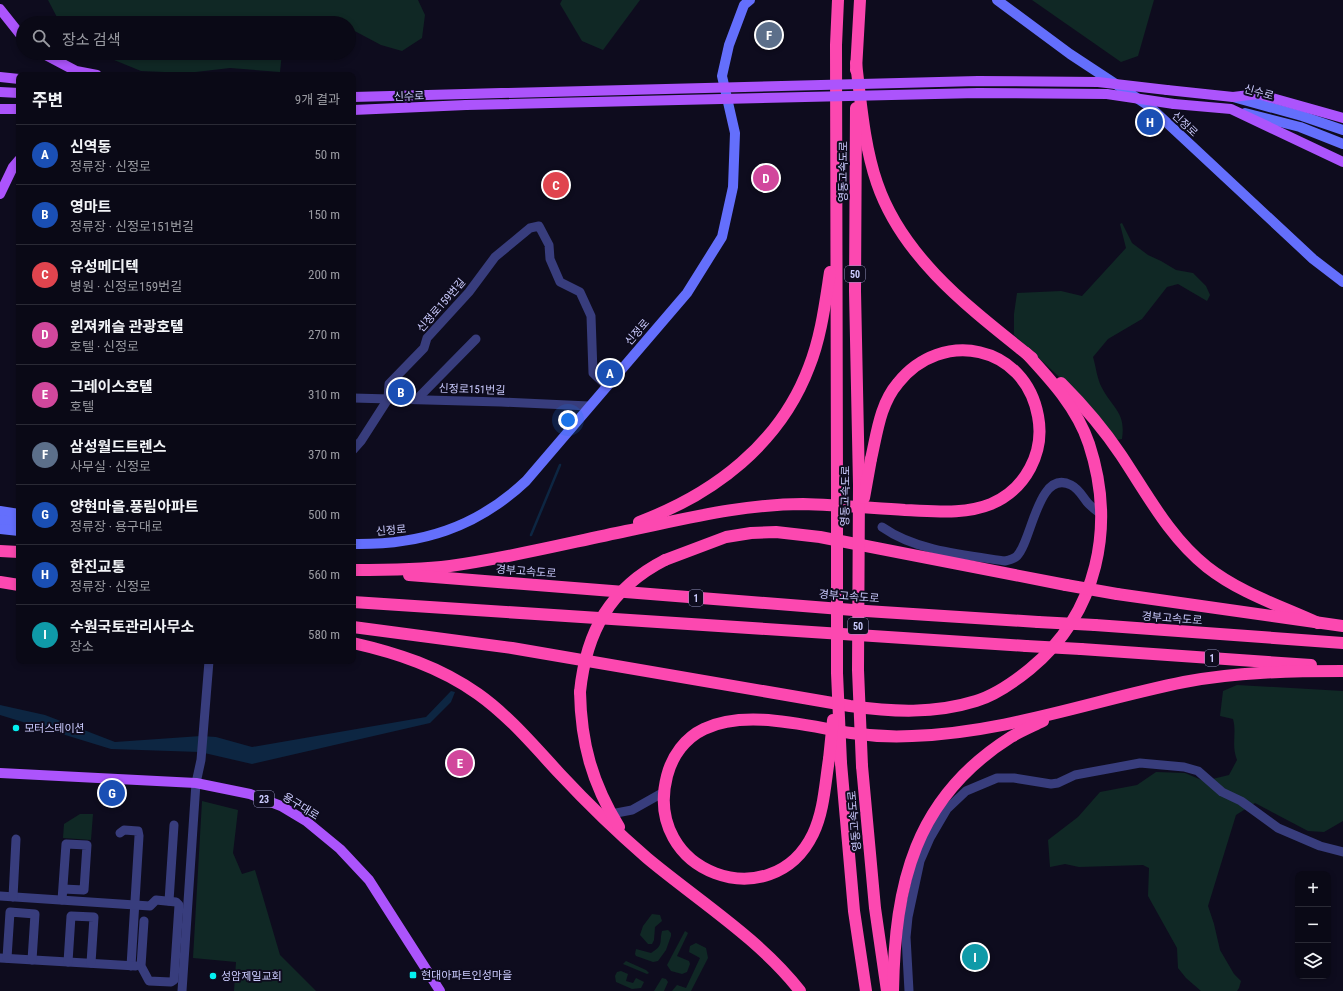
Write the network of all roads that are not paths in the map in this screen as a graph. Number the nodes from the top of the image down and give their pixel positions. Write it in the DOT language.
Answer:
graph roads {
  1 [pos="750,0"];
  2 [pos="838,0"];
  3 [pos="860,0"];
  4 [pos="997,0"];
  5 [pos="0,9"];
  6 [pos="16,29"];
  7 [pos="56,60"];
  8 [pos="856,63"];
  9 [pos="84,72"];
  10 [pos="0,77"];
  11 [pos="16,79"];
  12 [pos="0,92"];
  13 [pos="16,93"];
  14 [pos="356,97"];
  15 [pos="1233,97"];
  16 [pos="0,109"];
  17 [pos="16,109"];
  18 [pos="1231,109"];
  19 [pos="356,110"];
  20 [pos="1343,118"];
  21 [pos="1343,130"];
  22 [pos="1343,144"];
  23 [pos="1343,162"];
  24 [pos="16,164"];
  25 [pos="0,194"];
  26 [pos="836,229"];
  27 [pos="1343,282"];
  28 [pos="476,339"];
  29 [pos="1026,353"];
  30 [pos="607,386"];
  31 [pos="356,398"];
  32 [pos="388,399"];
  33 [pos="417,399"];
  34 [pos="589,406"];
  35 [pos="356,447"];
  36 [pos="0,511"];
  37 [pos="16,514"];
  38 [pos="1102,515"];
  39 [pos="0,520"];
  40 [pos="16,523"];
  41 [pos="882,527"];
  42 [pos="0,529"];
  43 [pos="16,531"];
  44 [pos="858,538"];
  45 [pos="581,540"];
  46 [pos="356,544"];
  47 [pos="0,551"];
  48 [pos="16,552"];
  49 [pos="356,571"];
  50 [pos="356,571"];
  51 [pos="0,579"];
  52 [pos="16,580"];
  53 [pos="0,582"];
  54 [pos="16,585"];
  55 [pos="356,602"];
  56 [pos="1318,623"];
  57 [pos="1343,626"];
  58 [pos="356,627"];
  59 [pos="1343,643"];
  60 [pos="356,644"];
  61 [pos="209,664"];
  62 [pos="1343,667"];
  63 [pos="1343,671"];
  64 [pos="837,673"];
  65 [pos="1074,708"];
  66 [pos="0,773"];
  67 [pos="196,783"];
  68 [pos="664,792"];
  69 [pos="611,814"];
  70 [pos="174,825"];
  71 [pos="120,833"];
  72 [pos="16,839"];
  73 [pos="1343,852"];
  74 [pos="647,858"];
  75 [pos="63,889"];
  76 [pos="0,896"];
  77 [pos="13,897"];
  78 [pos="62,900"];
  79 [pos="169,901"];
  80 [pos="134,905"];
  81 [pos="144,921"];
  82 [pos="3,958"];
  83 [pos="32,960"];
  84 [pos="68,962"];
  85 [pos="91,963"];
  86 [pos="131,966"];
  87 [pos="141,966"];
  88 [pos="182,991"];
  89 [pos="440,991"];
  90 [pos="800,991"];
  91 [pos="866,991"];
  92 [pos="886,991"];
  93 [pos="893,991"];
  94 [pos="909,991"];
  1 -- 30 [label="street, 신정로"];
  2 -- 26 [label="highway, 영동고속도로 / 50"];
  3 -- 8 [label="highway, 영동고속도로 / 50"];
  4 -- 27 [label="street, 신정로"];
  5 -- 6 [label="main road"];
  7 -- 9 [label="main road"];
  8 -- 29 [label="highway"];
  8 -- 44 [label="highway, 영동고속도로 / 50, bridge"];
  10 -- 11 [label="main road"];
  12 -- 13 [label="main road"];
  14 -- 15 [label="main road, 신수로, bridge"];
  15 -- 20 [label="main road"];
  15 -- 21 [label="street, 신수로"];
  16 -- 17 [label="main road"];
  18 -- 19 [label="main road, 신수로, bridge"];
  18 -- 22 [label="street"];
  18 -- 23 [label="main road"];
  24 -- 25 [label="main road"];
  26 -- 45 [label="highway"];
  26 -- 64 [label="highway, 영동고속도로 / 50, bridge"];
  28 -- 33 [label="street"];
  29 -- 38 [label="highway"];
  29 -- 56 [label="highway"];
  30 -- 32 [label="street, 신정로159번길"];
  30 -- 34 [label="street, 신정로"];
  31 -- 32 [label="street, 신정로151번길"];
  32 -- 33 [label="street, 신정로151번길"];
  32 -- 35 [label="street, 신정로159번길"];
  33 -- 34 [label="street, 신정로151번길"];
  34 -- 46 [label="street, 신정로"];
  36 -- 37 [label="street"];
  38 -- 41 [label="street"];
  38 -- 58 [label="highway"];
  39 -- 40 [label="street"];
  42 -- 43 [label="street"];
  44 -- 45 [label="highway, bridge"];
  44 -- 92 [label="highway, 영동고속도로 / 50, bridge"];
  45 -- 49 [label="highway"];
  47 -- 48 [label="highway"];
  50 -- 59 [label="highway, 경부고속도로 / 1, bridge"];
  51 -- 52 [label="highway"];
  53 -- 54 [label="highway"];
  55 -- 62 [label="highway, 1, bridge"];
  56 -- 57 [label="highway"];
  56 -- 69 [label="highway, bridge"];
  60 -- 74 [label="highway"];
  61 -- 67 [label="street"];
  63 -- 65 [label="highway"];
  64 -- 68 [label="highway, bridge"];
  64 -- 91 [label="highway, 영동고속도로 / 50, bridge"];
  65 -- 68 [label="highway"];
  65 -- 93 [label="highway"];
  66 -- 67 [label="main road, 용구대로 / 23"];
  67 -- 88 [label="street"];
  67 -- 89 [label="main road, 용구대로 / 23"];
  68 -- 69 [label="street"];
  69 -- 74 [label="highway"];
  70 -- 79 [label="street"];
  71 -- 80 [label="street"];
  72 -- 77 [label="street"];
  73 -- 94 [label="street"];
  74 -- 90 [label="highway"];
  75 -- 75 [label="street"];
  75 -- 78 [label="street"];
  76 -- 77 [label="street"];
  77 -- 78 [label="street"];
  78 -- 80 [label="street"];
  79 -- 80 [label="street"];
  79 -- 87 [label="street"];
  80 -- 86 [label="street"];
  81 -- 87 [label="street"];
  82 -- 83 [label="street"];
  82 -- 83 [label="street"];
  83 -- 84 [label="street"];
  84 -- 85 [label="street"];
  84 -- 85 [label="street"];
  85 -- 86 [label="street"];
  86 -- 87 [label="street"];
}
